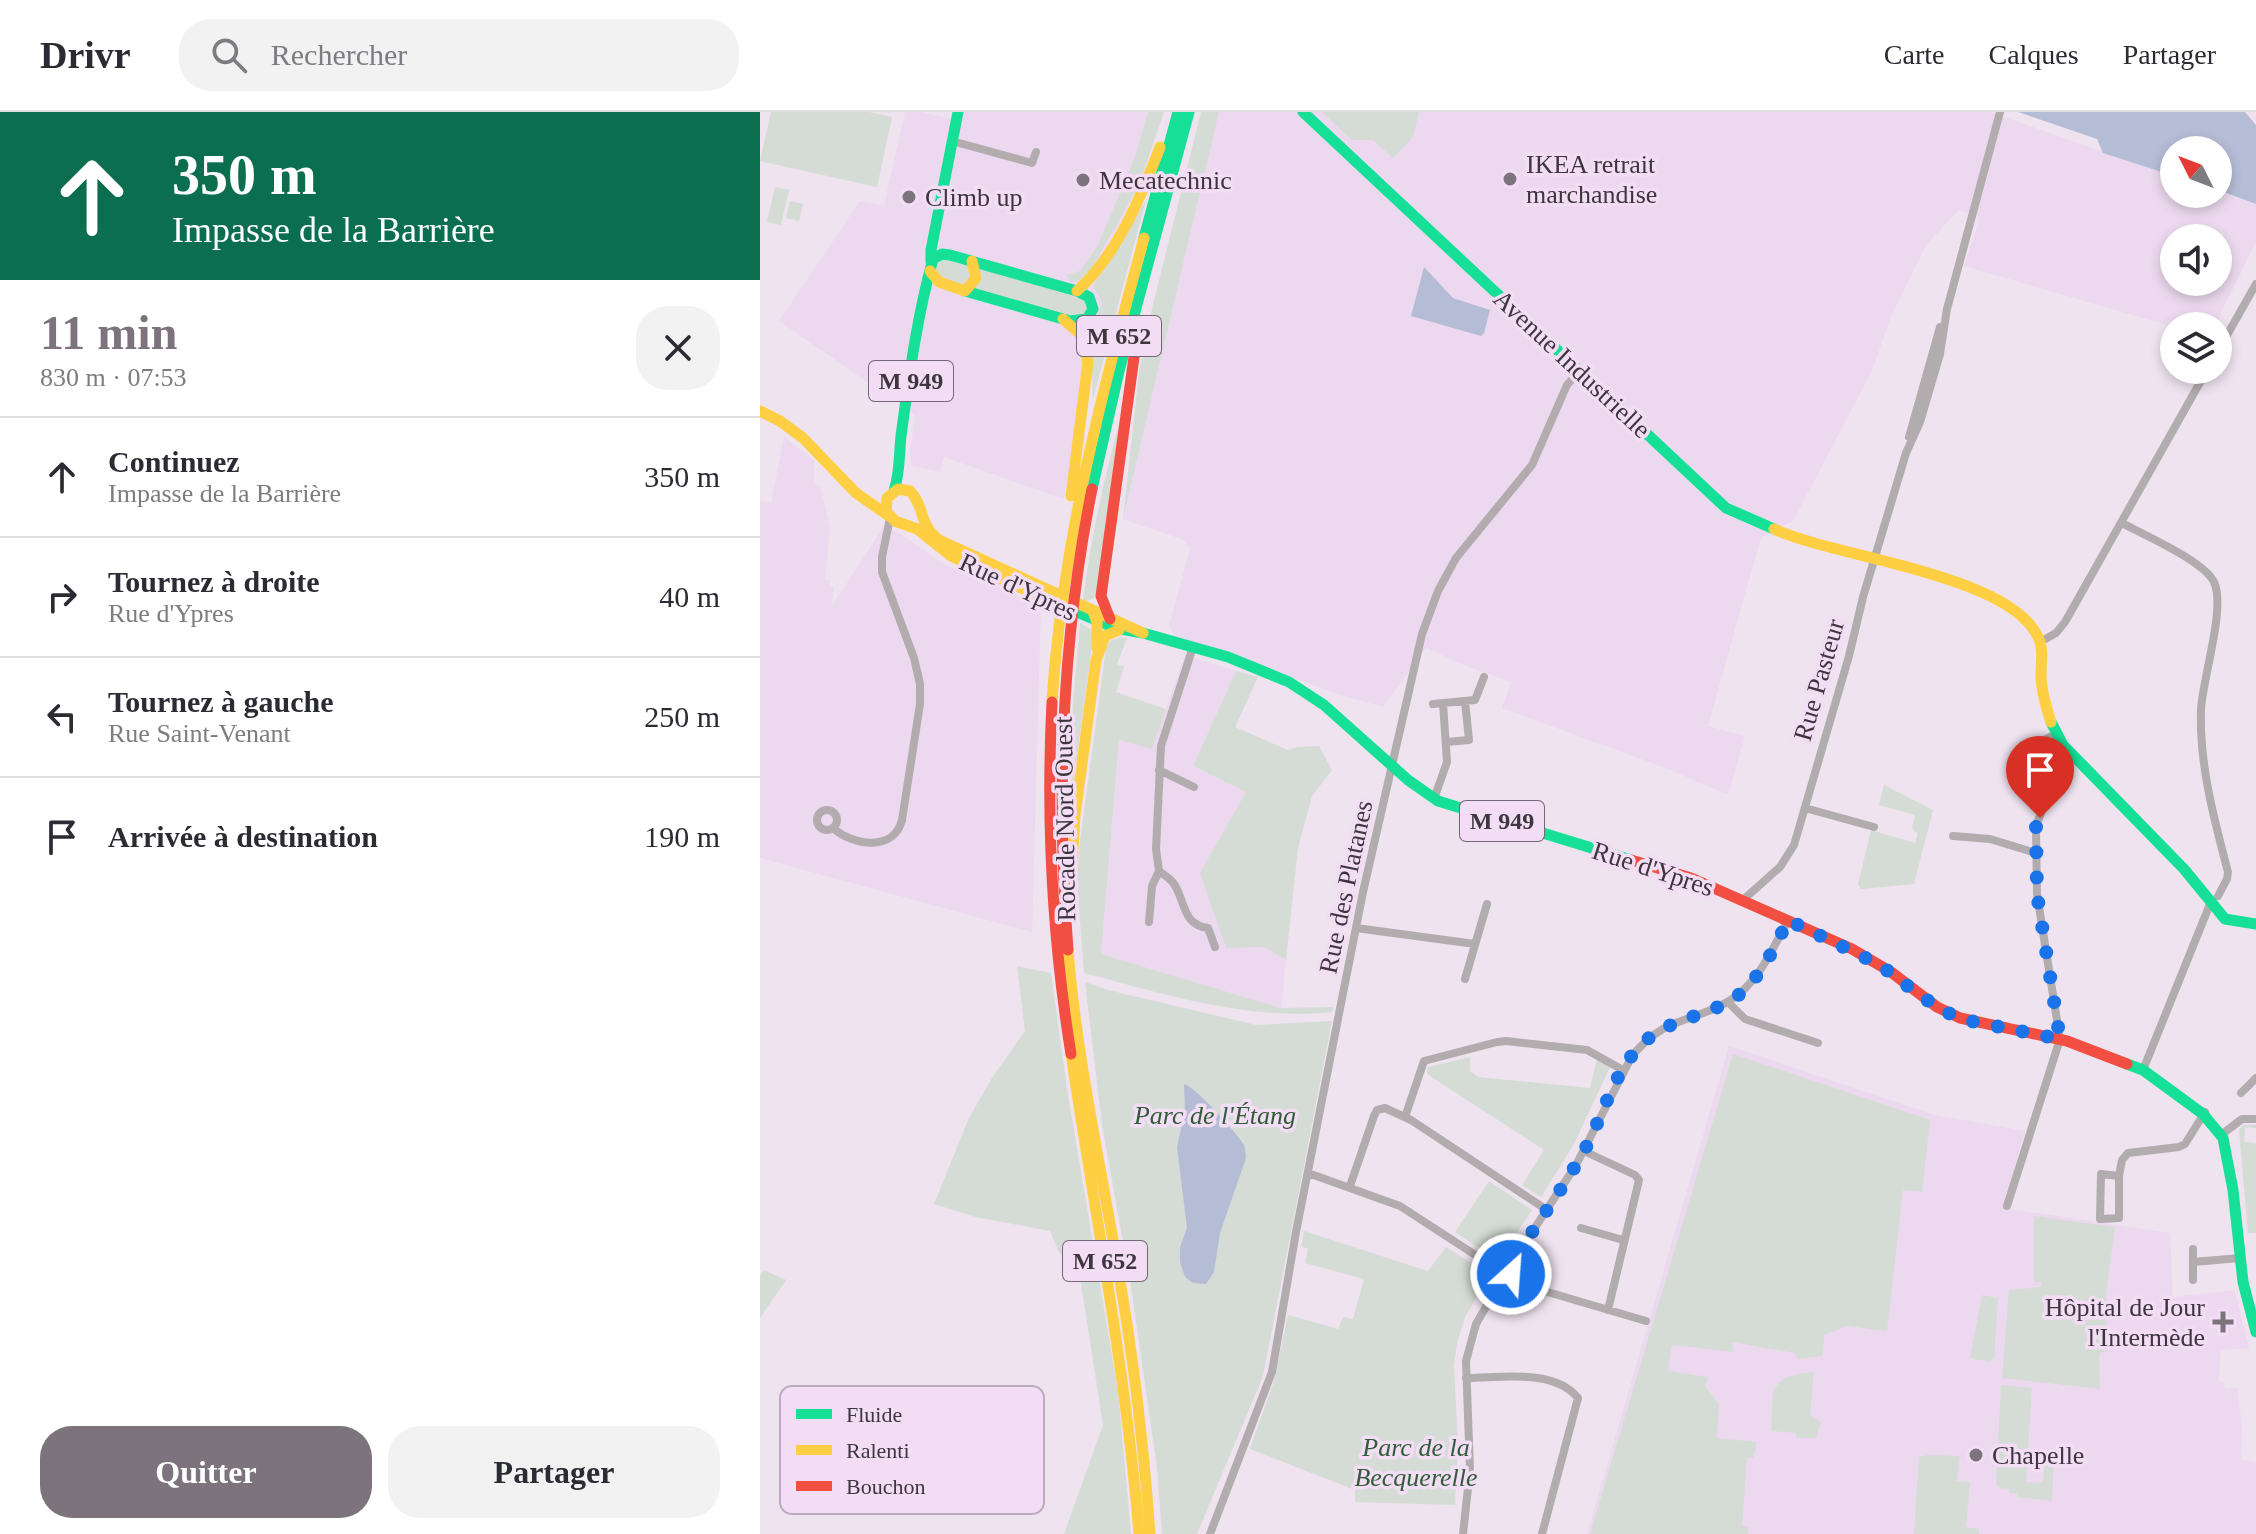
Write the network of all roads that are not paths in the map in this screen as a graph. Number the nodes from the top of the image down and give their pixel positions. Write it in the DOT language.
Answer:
graph roads {
  1 [pos="958,112"];
  2 [pos="1171,112"];
  3 [pos="1178,112"];
  4 [pos="1189,112"];
  5 [pos="1303,112"];
  6 [pos="2000,113"];
  7 [pos="952,141"];
  8 [pos="1036,152"];
  9 [pos="936,232"];
  10 [pos="950,255"];
  11 [pos="972,261"];
  12 [pos="930,266"];
  13 [pos="1148,267"];
  14 [pos="943,284"];
  15 [pos="2256,284"];
  16 [pos="965,291"];
  17 [pos="1077,291"];
  18 [pos="923,310"];
  19 [pos="1063,319"];
  20 [pos="2232,326"];
  21 [pos="1579,371"];
  22 [pos="2199,384"];
  23 [pos="760,411"];
  24 [pos="901,452"];
  25 [pos="842,477"];
  26 [pos="893,492"];
  27 [pos="914,494"];
  28 [pos="919,509"];
  29 [pos="895,520"];
  30 [pos="2122,523"];
  31 [pos="1875,560"];
  32 [pos="1068,561"];
  33 [pos="1070,584"];
  34 [pos="1101,596"];
  35 [pos="1090,615"];
  36 [pos="1110,619"];
  37 [pos="1119,630"];
  38 [pos="1143,633"];
  39 [pos="2040,642"];
  40 [pos="1193,647"];
  41 [pos="1096,660"];
  42 [pos="1484,677"];
  43 [pos="1465,701"];
  44 [pos="2056,734"];
  45 [pos="2030,739"];
  46 [pos="1447,742"];
  47 [pos="2040,742"];
  48 [pos="1392,766"];
  49 [pos="1159,770"];
  50 [pos="1194,787"];
  51 [pos="1434,799"];
  52 [pos="1805,808"];
  53 [pos="1874,827"];
  54 [pos="833,828"];
  55 [pos="1953,836"];
  56 [pos="2036,853"];
  57 [pos="1159,871"];
  58 [pos="1743,900"];
  59 [pos="2215,901"];
  60 [pos="1487,904"];
  61 [pos="1788,920"];
  62 [pos="1149,922"];
  63 [pos="2255,924"];
  64 [pos="1356,928"];
  65 [pos="1475,944"];
  66 [pos="1215,947"];
  67 [pos="1066,951"];
  68 [pos="1465,979"];
  69 [pos="1068,990"];
  70 [pos="1728,1002"];
  71 [pos="2060,1039"];
  72 [pos="1818,1043"];
  73 [pos="1623,1070"];
  74 [pos="2143,1070"];
  75 [pos="2256,1078"];
  76 [pos="2241,1093"];
  77 [pos="2204,1112"];
  78 [pos="1405,1117"];
  79 [pos="2256,1119"];
  80 [pos="2224,1134"];
  81 [pos="1584,1151"];
  82 [pos="1308,1173"];
  83 [pos="2119,1176"];
  84 [pos="1350,1186"];
  85 [pos="2007,1206"];
  86 [pos="1547,1210"];
  87 [pos="1581,1228"];
  88 [pos="1623,1240"];
  89 [pos="2193,1249"];
  90 [pos="2240,1258"];
  91 [pos="2193,1262"];
  92 [pos="1505,1274"];
  93 [pos="2193,1280"];
  94 [pos="1608,1310"];
  95 [pos="1646,1321"];
  96 [pos="2256,1332"];
  97 [pos="1466,1378"];
  98 [pos="1139,1534"];
  99 [pos="1150,1534"];
  100 [pos="1210,1534"];
  101 [pos="1463,1534"];
  102 [pos="1542,1534"];
  1 -- 7 [label="main road"];
  2 -- 17 [label="main road"];
  3 -- 32 [label="main road, Rocade Nord Ouest / M 652"];
  4 -- 13 [label="main road, Rocade Nord Ouest / M 652"];
  5 -- 21 [label="main road, Avenue Industrielle"];
  6 -- 31 [label="street, Rue Pasteur"];
  7 -- 8 [label="street"];
  7 -- 9 [label="main road"];
  9 -- 10 [label="main road"];
  9 -- 12 [label="main road"];
  10 -- 11 [label="main road"];
  10 -- 12 [label="main road"];
  11 -- 16 [label="main road"];
  11 -- 17 [label="main road"];
  12 -- 14 [label="main road"];
  12 -- 18 [label="main road, M 949"];
  13 -- 33 [label="main road, Rocade Nord Ouest / M 652"];
  13 -- 34 [label="main road"];
  14 -- 16 [label="main road"];
  14 -- 18 [label="main road, M 949"];
  15 -- 20 [label="street"];
  16 -- 19 [label="main road"];
  17 -- 19 [label="main road"];
  18 -- 24 [label="main road, M 949"];
  19 -- 32 [label="main road"];
  21 -- 31 [label="main road, Avenue Industrielle"];
  21 -- 48 [label="street, Rue des Platanes"];
  22 -- 30 [label="street"];
  23 -- 25 [label="main road, Rue d'Ypres / M 949"];
  24 -- 26 [label="main road, M 949"];
  24 -- 27 [label="main road, M 949"];
  25 -- 26 [label="main road, Rue d'Ypres / M 949"];
  25 -- 29 [label="main road, Rue d'Ypres / M 949"];
  26 -- 27 [label="main road"];
  26 -- 29 [label="main road"];
  27 -- 28 [label="main road"];
  28 -- 29 [label="main road"];
  28 -- 35 [label="main road, Rue d'Ypres / M 949"];
  29 -- 35 [label="main road, Rue d'Ypres / M 949"];
  29 -- 54 [label="street"];
  30 -- 39 [label="street"];
  30 -- 59 [label="street"];
  31 -- 39 [label="main road, Avenue Industrielle"];
  31 -- 52 [label="street, Rue Pasteur"];
  32 -- 33 [label="main road, Rocade Nord Ouest / M 652"];
  33 -- 67 [label="main road, Rocade Nord Ouest / M 652"];
  34 -- 35 [label="main road"];
  34 -- 36 [label="main road"];
  35 -- 36 [label="main road, Rue d'Ypres / M 949"];
  35 -- 37 [label="main road, Rue d'Ypres / M 949"];
  35 -- 41 [label="main road"];
  36 -- 38 [label="main road, Rue d'Ypres / M 949"];
  37 -- 38 [label="main road, Rue d'Ypres / M 949"];
  37 -- 41 [label="main road"];
  38 -- 40 [label="main road, Rue d'Ypres / M 949"];
  39 -- 44 [label="main road"];
  40 -- 48 [label="main road, Rue d'Ypres / M 949"];
  40 -- 49 [label="street"];
  41 -- 67 [label="main road"];
  42 -- 43 [label="street"];
  43 -- 46 [label="street"];
  43 -- 46 [label="street"];
  44 -- 47 [label="street"];
  44 -- 59 [label="main road"];
  45 -- 47 [label="street"];
  46 -- 51 [label="street"];
  47 -- 56 [label="street"];
  48 -- 51 [label="main road, Rue d'Ypres / M 949"];
  48 -- 64 [label="street, Rue des Platanes"];
  49 -- 50 [label="street"];
  49 -- 57 [label="street"];
  51 -- 58 [label="main road, Rue d'Ypres / M 949"];
  52 -- 53 [label="street"];
  52 -- 58 [label="street, Rue Pasteur"];
  55 -- 56 [label="street"];
  56 -- 71 [label="street"];
  57 -- 62 [label="street"];
  57 -- 66 [label="street"];
  58 -- 61 [label="main road, Rue d'Ypres / M 949"];
  59 -- 63 [label="main road"];
  59 -- 74 [label="street"];
  60 -- 65 [label="street"];
  61 -- 70 [label="street"];
  61 -- 71 [label="main road, Rue d'Ypres / M 949"];
  64 -- 65 [label="street"];
  64 -- 82 [label="street, Rue des Platanes"];
  65 -- 68 [label="street"];
  67 -- 69 [label="main road, Rocade Nord Ouest / M 652"];
  69 -- 98 [label="main road, Rocade Nord Ouest / M 652"];
  69 -- 99 [label="main road, Rocade Nord Ouest / M 652"];
  70 -- 72 [label="street"];
  70 -- 73 [label="street"];
  71 -- 74 [label="main road, Rue d'Ypres / M 949"];
  71 -- 85 [label="street"];
  73 -- 78 [label="street"];
  73 -- 81 [label="street"];
  74 -- 77 [label="main road, Rue d'Ypres / M 949"];
  75 -- 76 [label="street"];
  77 -- 80 [label="main road, M 949"];
  77 -- 83 [label="street"];
  78 -- 84 [label="street"];
  78 -- 86 [label="street"];
  79 -- 80 [label="street"];
  80 -- 90 [label="main road, M 949"];
  81 -- 86 [label="street"];
  81 -- 88 [label="street"];
  82 -- 84 [label="street"];
  82 -- 100 [label="street, Rue des Platanes"];
  83 -- 83 [label="street"];
  84 -- 92 [label="street"];
  86 -- 92 [label="street"];
  87 -- 88 [label="street"];
  88 -- 94 [label="street"];
  89 -- 91 [label="street"];
  90 -- 91 [label="street"];
  90 -- 96 [label="main road, M 949"];
  91 -- 93 [label="street"];
  92 -- 94 [label="street"];
  92 -- 97 [label="street"];
  94 -- 95 [label="street"];
  97 -- 101 [label="street"];
  97 -- 102 [label="street"];
}
